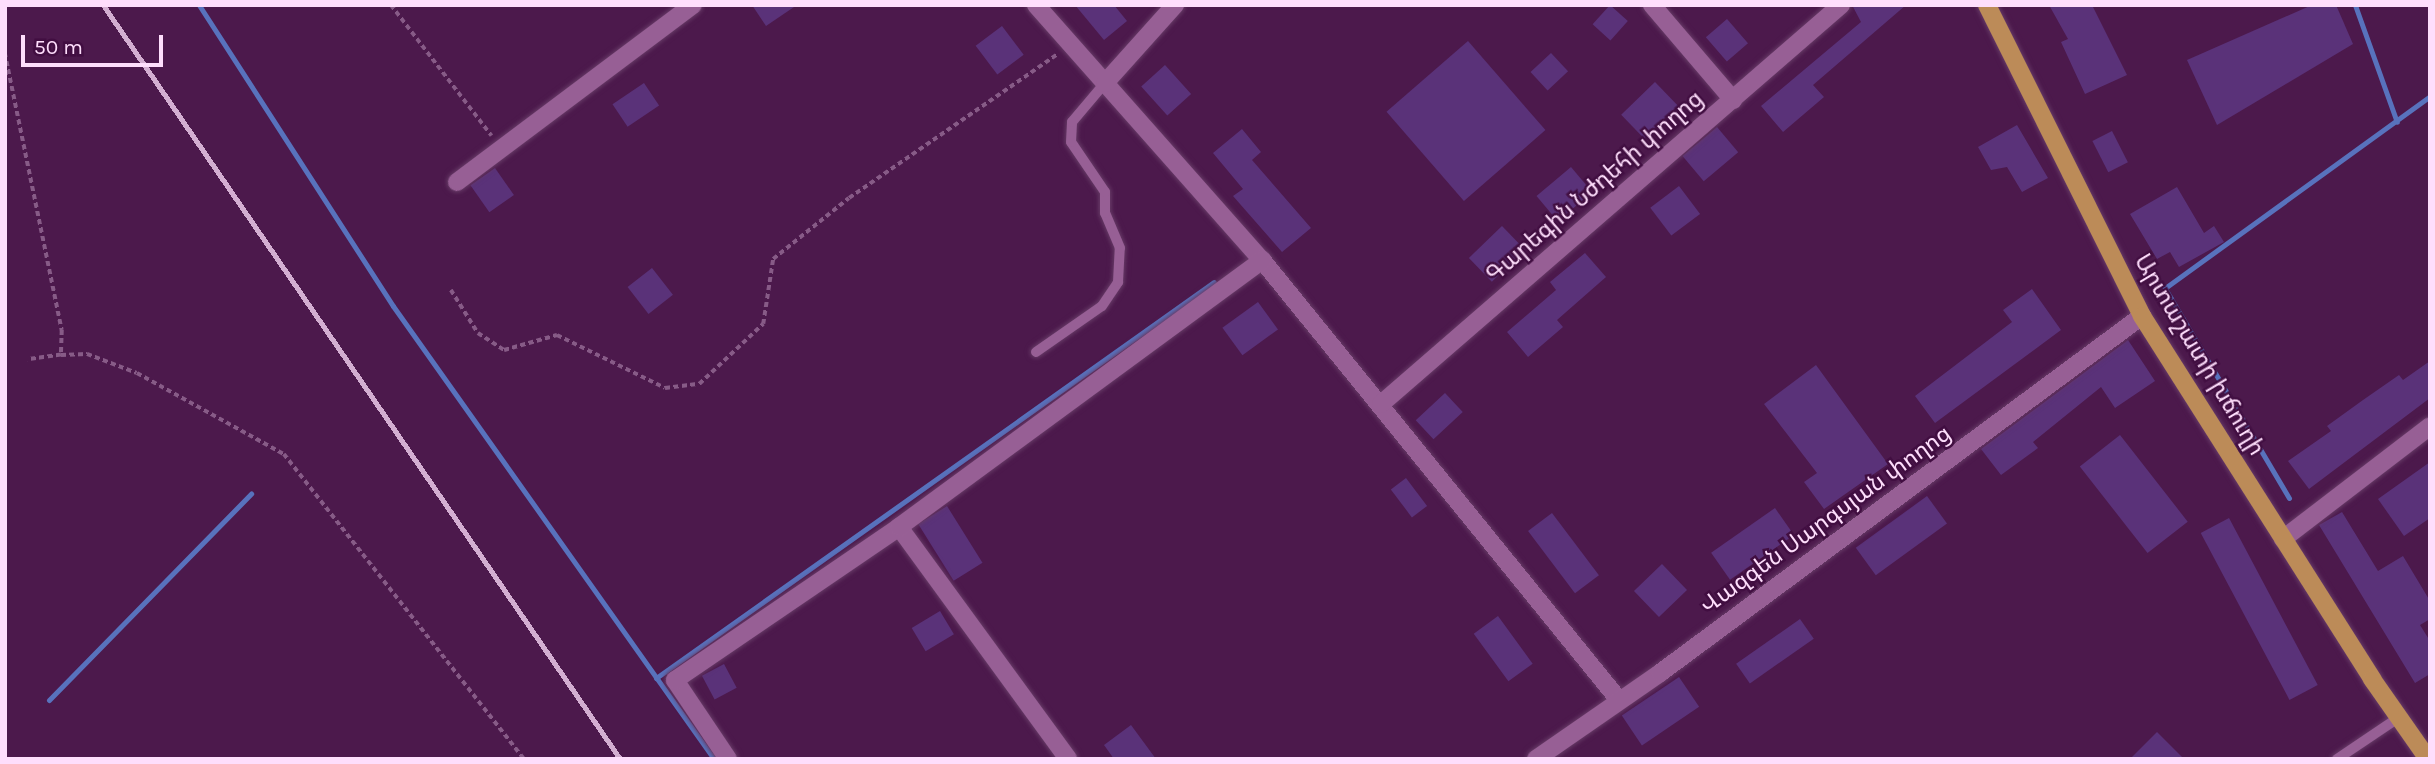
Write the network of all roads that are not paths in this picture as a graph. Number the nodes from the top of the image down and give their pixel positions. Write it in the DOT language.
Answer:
graph roads {
  1 [pos="693,5"];
  2 [pos="1036,5"];
  3 [pos="1175,5"];
  4 [pos="1652,5"];
  5 [pos="1841,5"];
  6 [pos="1987,5"];
  7 [pos="1105,83"];
  8 [pos="1733,100"];
  9 [pos="457,182"];
  10 [pos="1262,260"];
  11 [pos="2142,316"];
  12 [pos="1036,352"];
  13 [pos="1381,404"];
  14 [pos="2430,426"];
  15 [pos="899,527"];
  16 [pos="2283,539"];
  17 [pos="1619,700"];
  18 [pos="2398,718"];
  19 [pos="729,759"];
  20 [pos="1068,759"];
  21 [pos="1536,759"];
  22 [pos="2337,759"];
  23 [pos="2428,759"];
  1 -- 9 [label="street"];
  2 -- 7 [label="street"];
  3 -- 7 [label="street"];
  4 -- 8 [label="street"];
  5 -- 8 [label="street, Գարեգին Նժդեհի փողոց"];
  6 -- 11 [label="main road, Արտաշատի խճուղի"];
  7 -- 10 [label="street"];
  7 -- 12 [label="lane"];
  8 -- 13 [label="street, Գարեգին Նժդեհի փողոց"];
  10 -- 13 [label="street"];
  10 -- 15 [label="street"];
  11 -- 16 [label="main road, Արտաշատի խճուղի"];
  11 -- 17 [label="street, Վազգեն Սարգսյան փողոց"];
  13 -- 17 [label="street"];
  14 -- 16 [label="street"];
  15 -- 19 [label="street"];
  15 -- 20 [label="street"];
  16 -- 18 [label="main road, Արտաշատի խճուղի"];
  17 -- 21 [label="street, Վազգեն Սարգսյան փողոց"];
  18 -- 22 [label="lane"];
  18 -- 23 [label="main road, Արտաշատի խճուղի"];
}
